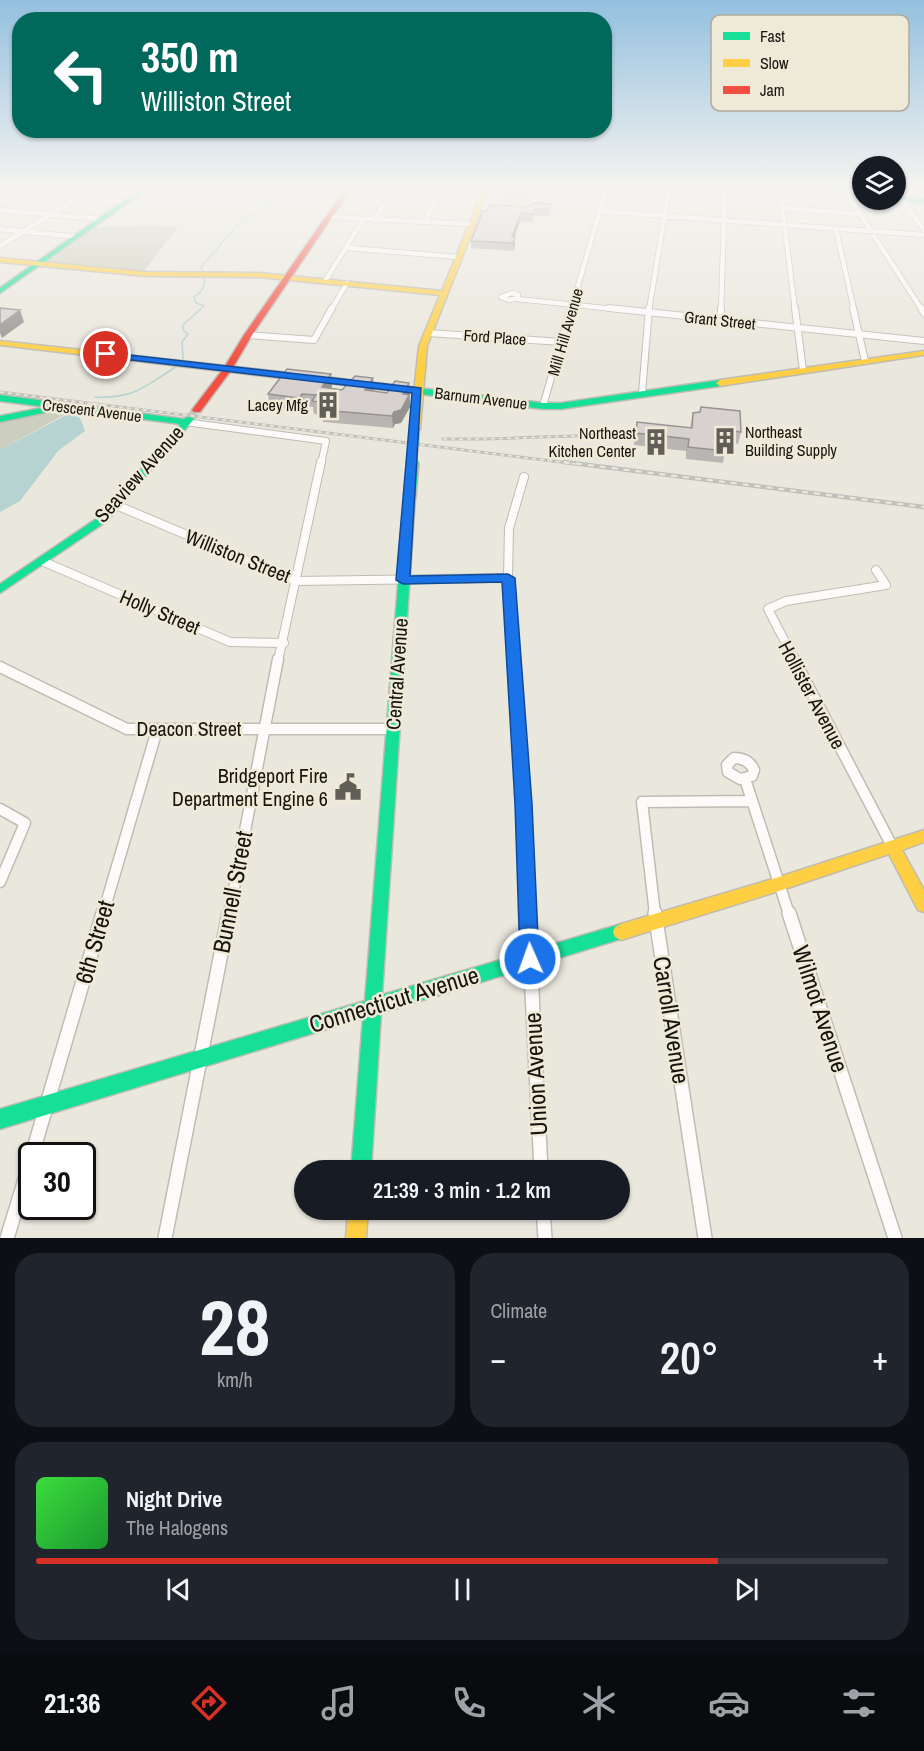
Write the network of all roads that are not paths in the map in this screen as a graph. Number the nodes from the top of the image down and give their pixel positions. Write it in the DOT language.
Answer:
graph roads {
  1 [pos="63,247"];
  2 [pos="310,247"];
  3 [pos="462,247"];
  4 [pos="589,247"];
  5 [pos="660,247"];
  6 [pos="724,247"];
  7 [pos="788,247"];
  8 [pos="840,247"];
  9 [pos="882,247"];
  10 [pos="347,248"];
  11 [pos="458,257"];
  12 [pos="0,260"];
  13 [pos="39,264"];
  14 [pos="288,278"];
  15 [pos="325,281"];
  16 [pos="347,284"];
  17 [pos="0,291"];
  18 [pos="444,293"];
  19 [pos="517,299"];
  20 [pos="572,306"];
  21 [pos="648,313"];
  22 [pos="924,313"];
  23 [pos="721,320"];
  24 [pos="797,328"];
  25 [pos="428,333"];
  26 [pos="248,335"];
  27 [pos="860,335"];
  28 [pos="924,341"];
  29 [pos="562,342"];
  30 [pos="0,343"];
  31 [pos="924,353"];
  32 [pos="865,361"];
  33 [pos="228,369"];
  34 [pos="803,370"];
  35 [pos="417,390"];
  36 [pos="642,393"];
  37 [pos="0,398"];
  38 [pos="543,406"];
  39 [pos="64,407"];
  40 [pos="190,417"];
  41 [pos="0,419"];
  42 [pos="326,441"];
  43 [pos="524,477"];
  44 [pos="116,505"];
  45 [pos="42,561"];
  46 [pos="876,570"];
  47 [pos="508,578"];
  48 [pos="403,580"];
  49 [pos="296,581"];
  50 [pos="0,589"];
  51 [pos="284,643"];
  52 [pos="0,667"];
  53 [pos="263,729"];
  54 [pos="393,729"];
  55 [pos="157,730"];
  56 [pos="745,779"];
  57 [pos="752,801"];
  58 [pos="642,802"];
  59 [pos="0,808"];
  60 [pos="924,836"];
  61 [pos="892,846"];
  62 [pos="0,882"];
  63 [pos="779,884"];
  64 [pos="924,905"];
  65 [pos="656,920"];
  66 [pos="530,959"];
  67 [pos="373,1006"];
  68 [pos="202,1057"];
  69 [pos="47,1105"];
  70 [pos="0,1119"];
  71 [pos="36,1142"];
  72 [pos="362,1160"];
  73 [pos="540,1160"];
  74 [pos="18,1200"];
  75 [pos="357,1220"];
  76 [pos="543,1220"];
  77 [pos="6,1238"];
  78 [pos="165,1238"];
  79 [pos="356,1238"];
  80 [pos="544,1238"];
  81 [pos="705,1238"];
  82 [pos="895,1238"];
  1 -- 13 [label="main road"];
  2 -- 14 [label="main road, Seaview Avenue"];
  3 -- 11 [label="main road, Central Avenue"];
  4 -- 20 [label="street, Mill Hill Avenue"];
  5 -- 21 [label="street"];
  6 -- 23 [label="street"];
  7 -- 24 [label="street"];
  8 -- 27 [label="street"];
  9 -- 22 [label="street"];
  10 -- 11 [label="street"];
  10 -- 15 [label="street"];
  11 -- 18 [label="main road, Central Avenue"];
  12 -- 13 [label="main road"];
  13 -- 14 [label="main road"];
  13 -- 17 [label="main road"];
  14 -- 15 [label="main road"];
  14 -- 26 [label="main road, Seaview Avenue"];
  15 -- 16 [label="main road"];
  16 -- 18 [label="main road"];
  16 -- 26 [label="street"];
  18 -- 25 [label="main road, Central Avenue"];
  19 -- 20 [label="street, Grant Street"];
  20 -- 21 [label="street, Grant Street"];
  20 -- 29 [label="street, Mill Hill Avenue"];
  21 -- 23 [label="street, Grant Street"];
  21 -- 36 [label="street"];
  23 -- 24 [label="street, Grant Street"];
  24 -- 27 [label="street, Grant Street"];
  24 -- 34 [label="street"];
  25 -- 29 [label="street, Ford Place"];
  25 -- 35 [label="main road, Central Avenue"];
  26 -- 33 [label="main road, Seaview Avenue"];
  27 -- 28 [label="street, Grant Street"];
  27 -- 32 [label="street"];
  29 -- 38 [label="street, Mill Hill Avenue"];
  30 -- 33 [label="main road, Barnum Avenue"];
  31 -- 32 [label="main road, Barnum Avenue"];
  32 -- 34 [label="main road, Barnum Avenue"];
  33 -- 35 [label="main road, Barnum Avenue"];
  33 -- 40 [label="main road, Seaview Avenue"];
  34 -- 36 [label="main road, Barnum Avenue"];
  35 -- 38 [label="main road, Barnum Avenue"];
  35 -- 48 [label="main road, Central Avenue, bridge"];
  36 -- 38 [label="main road, Barnum Avenue"];
  37 -- 39 [label="main road, Crescent Avenue"];
  39 -- 40 [label="main road, Crescent Avenue"];
  39 -- 41 [label="main road"];
  40 -- 42 [label="street, Crescent Avenue"];
  40 -- 44 [label="main road, Seaview Avenue"];
  42 -- 49 [label="street, Bunnell Street"];
  43 -- 47 [label="street, Union Avenue"];
  44 -- 45 [label="main road, Seaview Avenue"];
  44 -- 49 [label="street, Williston Street"];
  45 -- 50 [label="main road, Seaview Avenue"];
  45 -- 51 [label="street, Holly Street"];
  46 -- 61 [label="street, Hollister Avenue"];
  47 -- 48 [label="street, Williston Street"];
  47 -- 66 [label="street, Union Avenue"];
  48 -- 49 [label="street, Williston Street"];
  48 -- 54 [label="main road, Central Avenue"];
  49 -- 51 [label="street, Bunnell Street"];
  51 -- 53 [label="street, Bunnell Street"];
  52 -- 55 [label="street, Deacon Street"];
  53 -- 54 [label="street, Deacon Street"];
  53 -- 55 [label="street, Deacon Street"];
  53 -- 68 [label="street, Bunnell Street"];
  54 -- 67 [label="main road, Central Avenue"];
  55 -- 69 [label="street, 6th Street"];
  56 -- 57 [label="street, Wilmot Avenue"];
  57 -- 58 [label="street"];
  57 -- 63 [label="street, Wilmot Avenue"];
  58 -- 65 [label="street, Carroll Avenue"];
  59 -- 62 [label="street"];
  60 -- 61 [label="main road, Connecticut Avenue"];
  61 -- 63 [label="main road, Connecticut Avenue"];
  61 -- 64 [label="main road, Hollister Avenue"];
  63 -- 65 [label="main road, Connecticut Avenue"];
  63 -- 82 [label="street, Wilmot Avenue"];
  65 -- 66 [label="main road, Connecticut Avenue"];
  65 -- 81 [label="street, Carroll Avenue"];
  66 -- 67 [label="main road, Connecticut Avenue"];
  66 -- 73 [label="street, Union Avenue"];
  67 -- 68 [label="main road, Connecticut Avenue"];
  67 -- 72 [label="main road, Central Avenue"];
  68 -- 69 [label="main road, Connecticut Avenue"];
  68 -- 78 [label="street, Bunnell Street"];
  69 -- 70 [label="main road, Connecticut Avenue"];
  69 -- 71 [label="street, 6th Street"];
  74 -- 77 [label="street, 6th Street"];
  75 -- 79 [label="main road"];
  76 -- 80 [label="street"];
}
